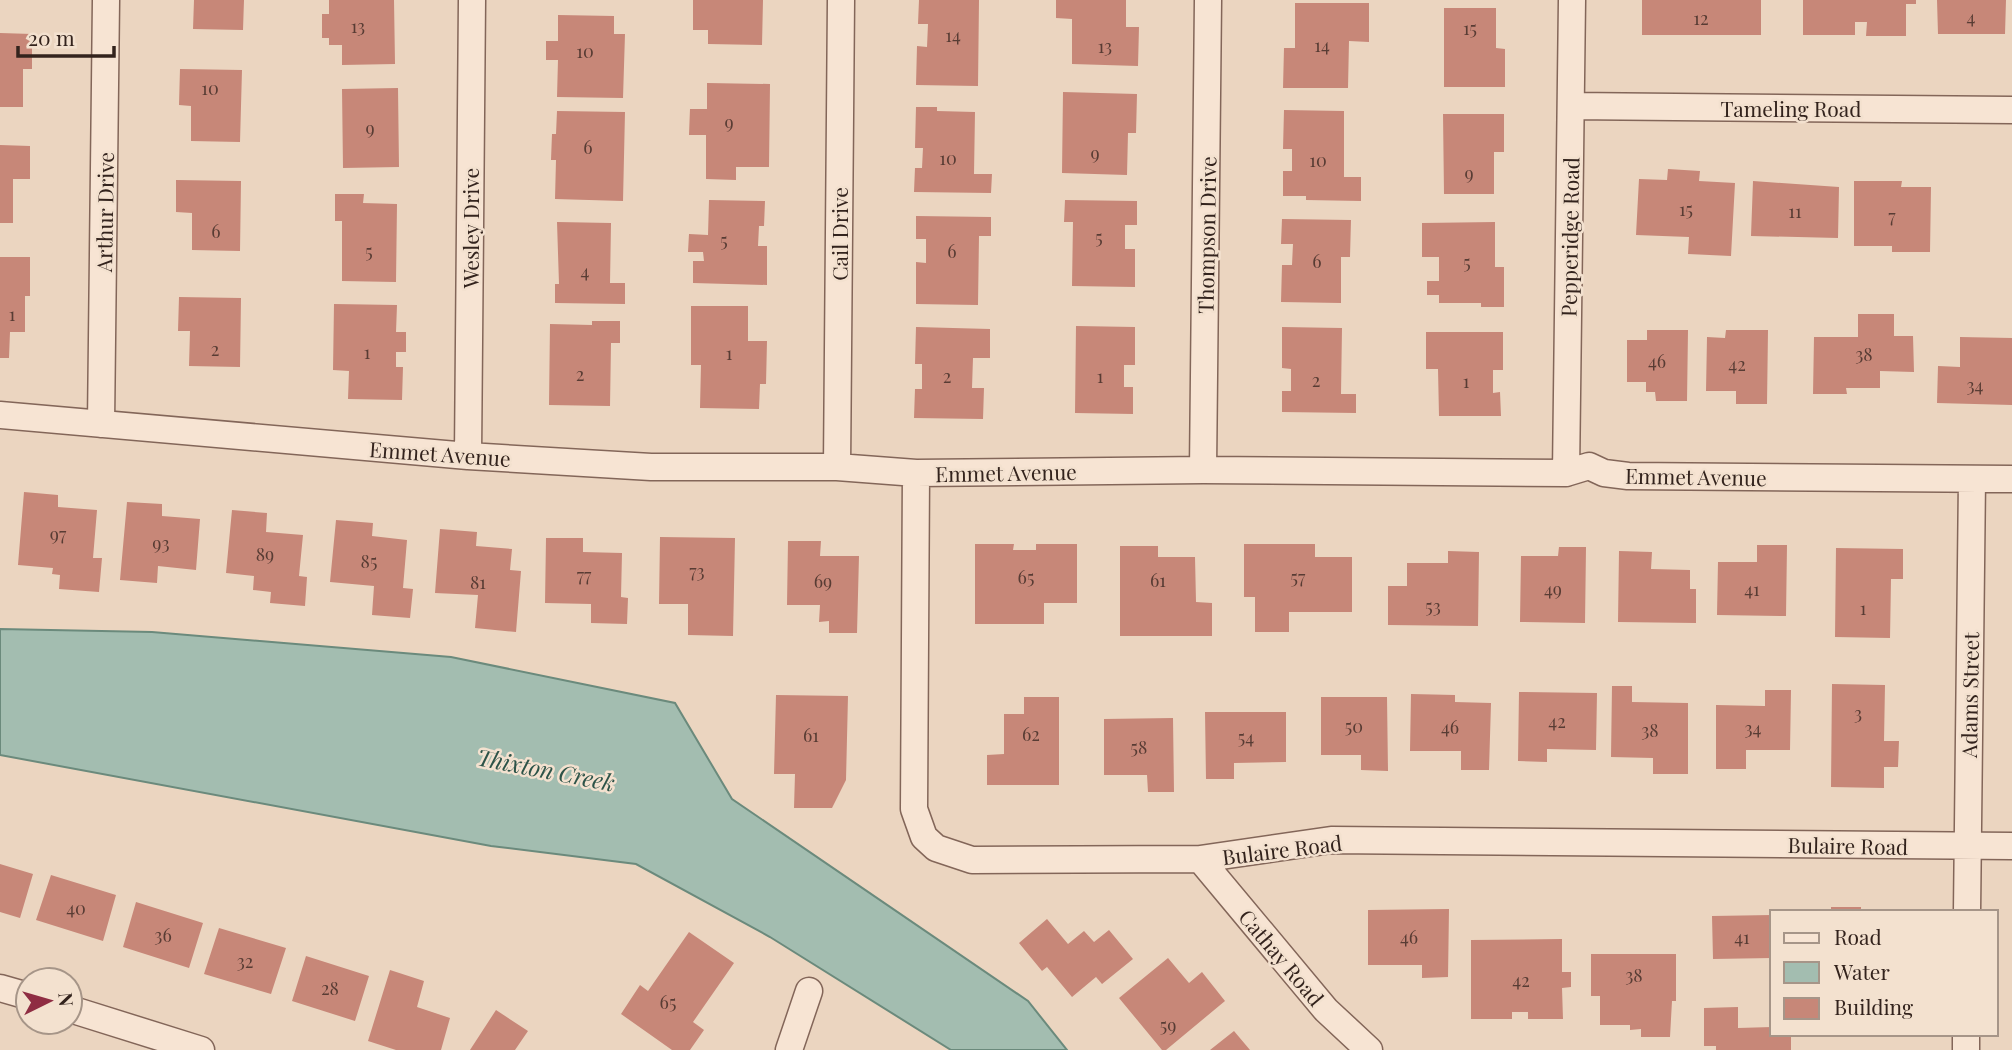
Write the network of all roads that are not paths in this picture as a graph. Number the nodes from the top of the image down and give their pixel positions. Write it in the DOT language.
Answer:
graph roads {
  1 [pos="106,0"];
  2 [pos="472,0"];
  3 [pos="841,0"];
  4 [pos="1208,0"];
  5 [pos="1572,0"];
  6 [pos="1571,106"];
  7 [pos="2012,110"];
  8 [pos="0,415"];
  9 [pos="102,424"];
  10 [pos="468,456"];
  11 [pos="837,467"];
  12 [pos="1203,470"];
  13 [pos="916,473"];
  14 [pos="1566,473"];
  15 [pos="1972,479"];
  16 [pos="2012,479"];
  17 [pos="1968,846"];
  18 [pos="2012,846"];
  19 [pos="1200,859"];
  20 [pos="1967,910"];
  21 [pos="809,991"];
  22 [pos="84,1014"];
  23 [pos="201,1050"];
  24 [pos="789,1050"];
  25 [pos="1369,1050"];
  1 -- 9 [label="street, Arthur Drive"];
  2 -- 10 [label="street, Wesley Drive"];
  3 -- 11 [label="street, Cail Drive"];
  4 -- 12 [label="street, Thompson Drive"];
  5 -- 6 [label="street, Pepperidge Road"];
  6 -- 7 [label="street, Tameling Road"];
  6 -- 14 [label="street, Pepperidge Road"];
  8 -- 9 [label="street, Emmet Avenue"];
  9 -- 10 [label="street, Emmet Avenue"];
  10 -- 11 [label="street, Emmet Avenue"];
  11 -- 13 [label="street, Emmet Avenue"];
  12 -- 13 [label="street, Emmet Avenue"];
  12 -- 14 [label="street, Emmet Avenue"];
  13 -- 19 [label="street, Bulaire Road"];
  14 -- 15 [label="street, Emmet Avenue"];
  15 -- 16 [label="street, Emmet Avenue"];
  15 -- 17 [label="street, Adams Street"];
  17 -- 18 [label="street, Bulaire Road"];
  17 -- 19 [label="street, Bulaire Road"];
  17 -- 20 [label="street, Adams Street"];
  19 -- 25 [label="street, Cathay Road"];
  21 -- 24 [label="street"];
  22 -- 23 [label="street"];
}
